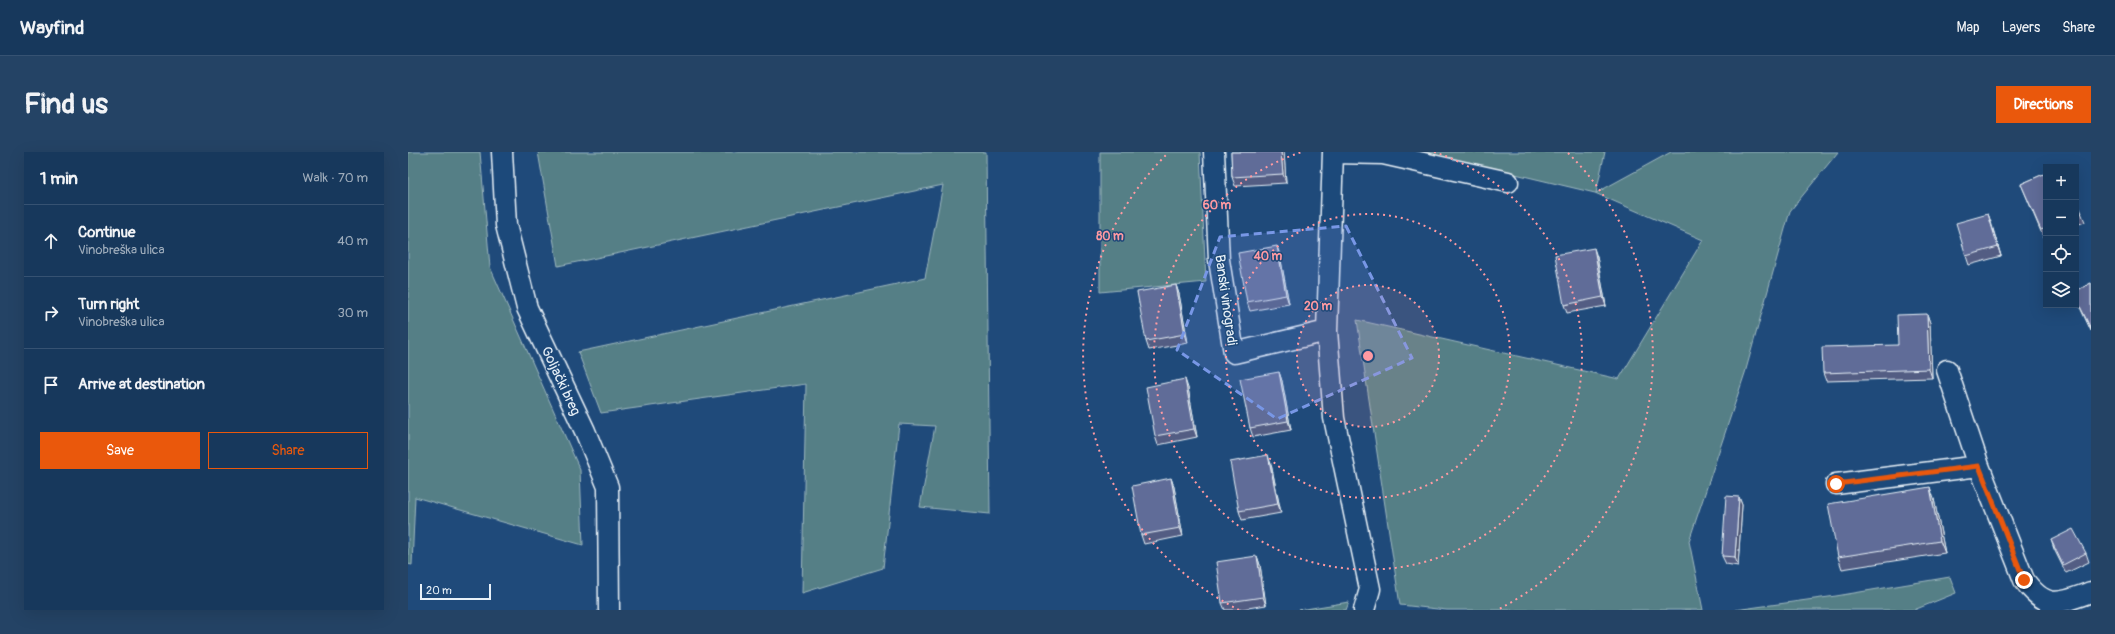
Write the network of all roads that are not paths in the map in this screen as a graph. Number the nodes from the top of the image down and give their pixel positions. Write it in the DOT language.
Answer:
graph roads {
  1 [pos="502,152"];
  2 [pos="1214,152"];
  3 [pos="1333,152"];
  4 [pos="1508,182"];
  5 [pos="1327,331"];
  6 [pos="1947,370"];
  7 [pos="1979,466"];
  8 [pos="1836,484"];
  9 [pos="2091,592"];
  10 [pos="608,610"];
  11 [pos="1364,610"];
  1 -- 10 [label="street, Goljački breg"];
  2 -- 5 [label="street, Banski vinogradi"];
  3 -- 4 [label="street"];
  3 -- 5 [label="street"];
  5 -- 11 [label="street"];
  6 -- 7 [label="street"];
  7 -- 8 [label="street"];
  7 -- 9 [label="street"];
}
